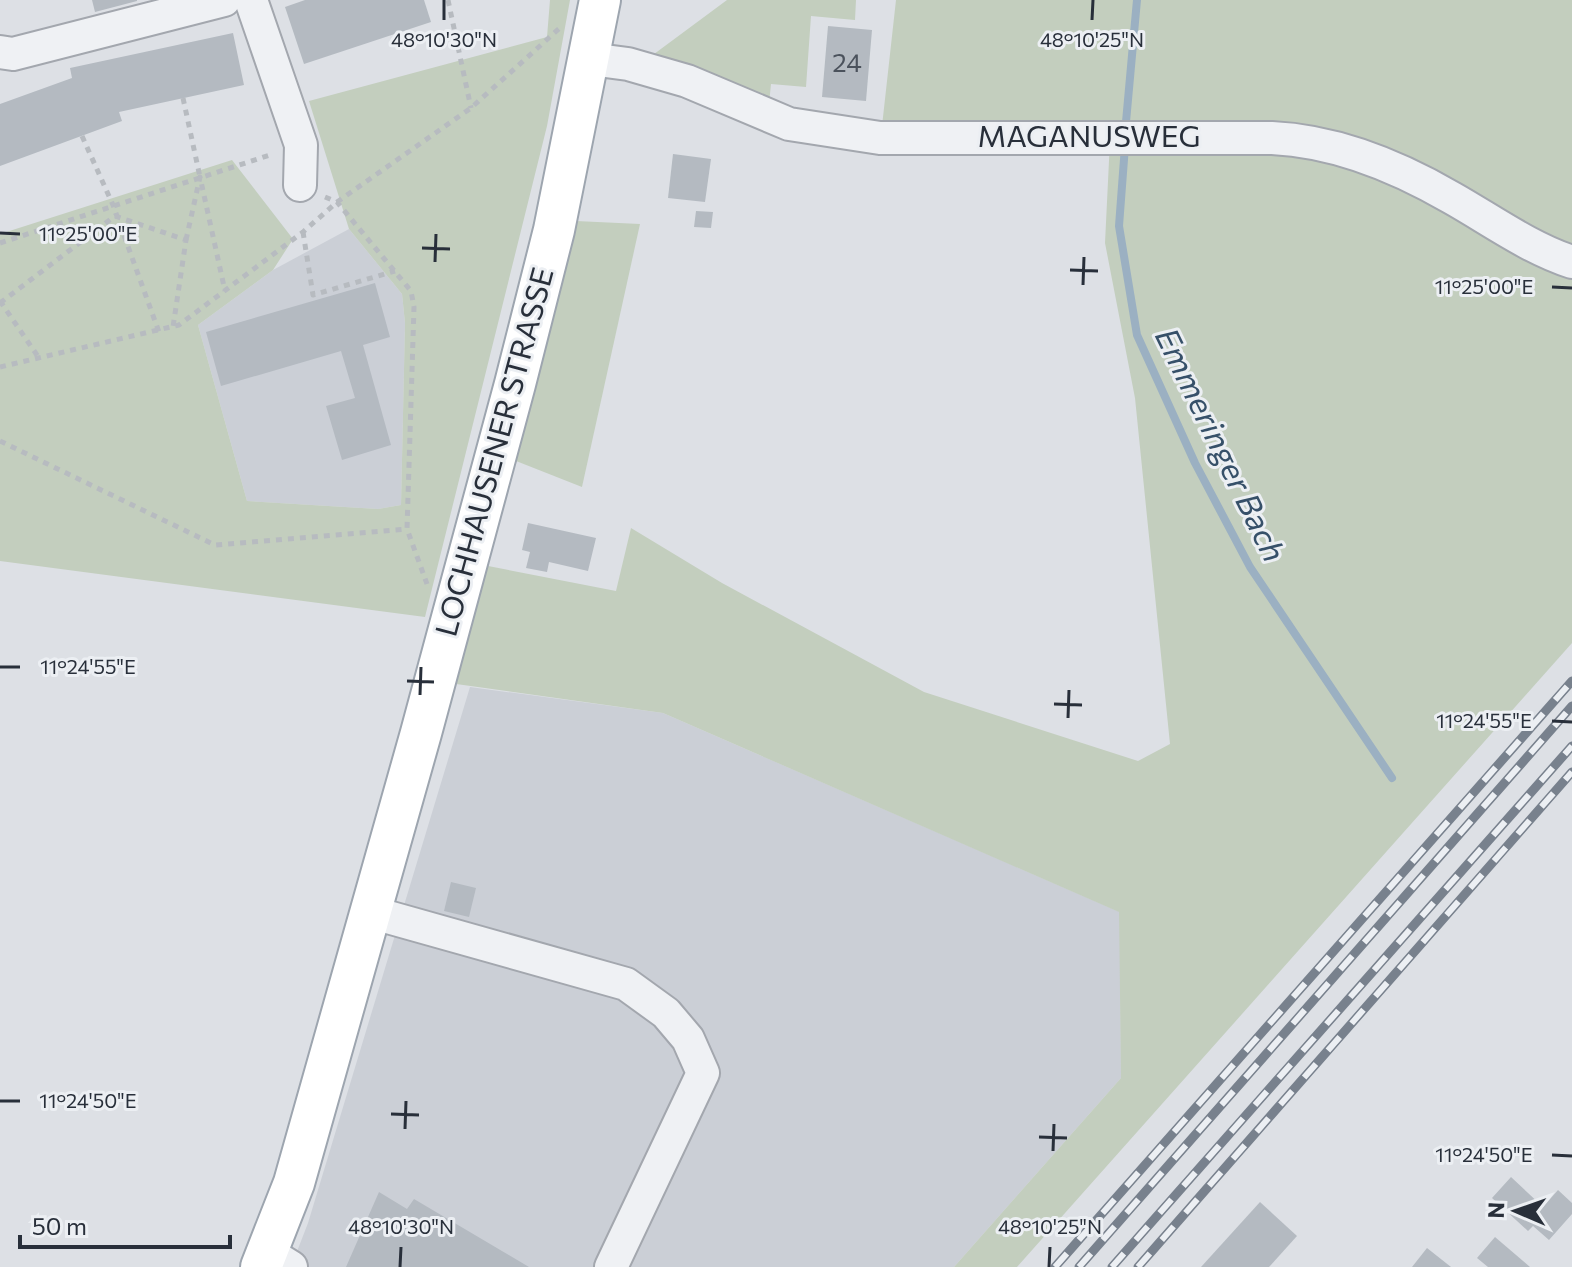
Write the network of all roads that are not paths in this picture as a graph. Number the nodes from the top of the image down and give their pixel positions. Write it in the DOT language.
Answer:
graph roads {
  1 [pos="224,0"];
  2 [pos="251,0"];
  3 [pos="600,0"];
  4 [pos="0,52"];
  5 [pos="590,59"];
  6 [pos="300,185"];
  7 [pos="1572,262"];
  8 [pos="370,912"];
  9 [pos="273,1262"];
  10 [pos="611,1267"];
  1 -- 4 [label="street"];
  2 -- 6 [label="street"];
  3 -- 5 [label="main road, LOCHHAUSENER STRASSE"];
  5 -- 7 [label="street, MAGANUSWEG"];
  5 -- 8 [label="main road, LOCHHAUSENER STRASSE"];
  8 -- 9 [label="main road, LOCHHAUSENER STRASSE"];
  8 -- 10 [label="street"];
}
